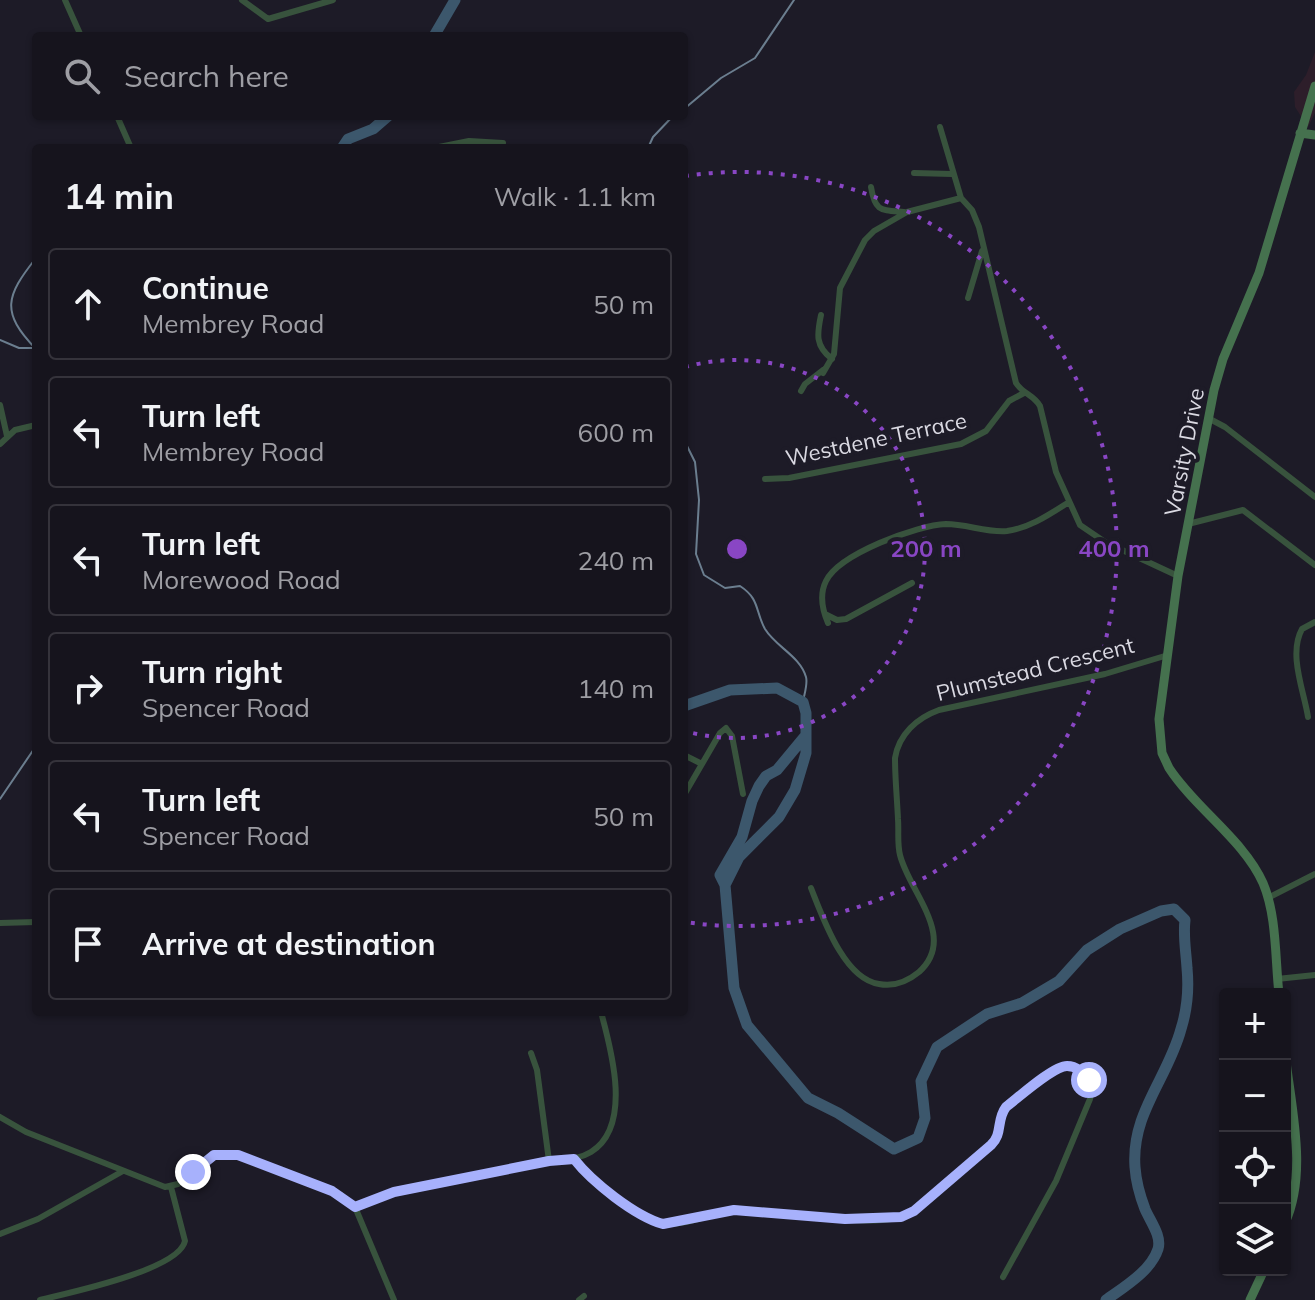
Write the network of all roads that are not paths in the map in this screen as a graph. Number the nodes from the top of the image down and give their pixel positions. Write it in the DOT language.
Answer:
graph roads {
  1 [pos="65,0"];
  2 [pos="242,0"];
  3 [pos="333,0"];
  4 [pos="79,32"];
  5 [pos="1315,86"];
  6 [pos="119,120"];
  7 [pos="940,127"];
  8 [pos="1300,133"];
  9 [pos="1315,135"];
  10 [pos="503,143"];
  11 [pos="129,144"];
  12 [pos="454,144"];
  13 [pos="914,173"];
  14 [pos="952,174"];
  15 [pos="871,187"];
  16 [pos="961,198"];
  17 [pos="907,212"];
  18 [pos="983,248"];
  19 [pos="968,298"];
  20 [pos="821,315"];
  21 [pos="832,359"];
  22 [pos="801,391"];
  23 [pos="1024,393"];
  24 [pos="0,405"];
  25 [pos="1208,418"];
  26 [pos="32,426"];
  27 [pos="7,436"];
  28 [pos="0,444"];
  29 [pos="765,479"];
  30 [pos="1315,497"];
  31 [pos="1069,502"];
  32 [pos="1188,524"];
  33 [pos="1315,565"];
  34 [pos="1178,576"];
  35 [pos="912,583"];
  36 [pos="825,614"];
  37 [pos="1315,622"];
  38 [pos="828,623"];
  39 [pos="1168,655"];
  40 [pos="1308,717"];
  41 [pos="688,757"];
  42 [pos="702,764"];
  43 [pos="688,788"];
  44 [pos="743,794"];
  45 [pos="1315,875"];
  46 [pos="811,888"];
  47 [pos="1268,898"];
  48 [pos="32,922"];
  49 [pos="0,923"];
  50 [pos="1315,975"];
  51 [pos="1277,979"];
  52 [pos="1278,988"];
  53 [pos="602,1016"];
  54 [pos="531,1053"];
  55 [pos="1286,1060"];
  56 [pos="0,1117"];
  57 [pos="574,1159"];
  58 [pos="549,1161"];
  59 [pos="123,1171"];
  60 [pos="171,1187"];
  61 [pos="355,1207"];
  62 [pos="1291,1210"];
  63 [pos="0,1234"];
  64 [pos="1261,1276"];
  65 [pos="1003,1277"];
  66 [pos="40,1300"];
  67 [pos="394,1300"];
  68 [pos="1250,1300"];
  1 -- 4 [label="street"];
  2 -- 3 [label="street"];
  5 -- 8 [label="street, Varsity Drive"];
  6 -- 11 [label="street"];
  7 -- 14 [label="street"];
  8 -- 9 [label="street"];
  8 -- 25 [label="street, Varsity Drive"];
  10 -- 12 [label="street"];
  13 -- 14 [label="street"];
  14 -- 16 [label="street"];
  15 -- 17 [label="street"];
  16 -- 17 [label="street"];
  16 -- 18 [label="street"];
  17 -- 21 [label="street"];
  18 -- 19 [label="street"];
  18 -- 23 [label="street"];
  20 -- 21 [label="street"];
  21 -- 22 [label="street"];
  23 -- 29 [label="street, Westdene Terrace"];
  23 -- 31 [label="street"];
  24 -- 27 [label="street"];
  25 -- 30 [label="street"];
  25 -- 32 [label="street, Varsity Drive"];
  26 -- 27 [label="street"];
  27 -- 28 [label="street"];
  31 -- 34 [label="street"];
  31 -- 36 [label="street"];
  32 -- 33 [label="street"];
  32 -- 34 [label="street, Varsity Drive"];
  34 -- 39 [label="street, Varsity Drive"];
  35 -- 36 [label="street"];
  36 -- 38 [label="street"];
  37 -- 40 [label="street"];
  39 -- 46 [label="street, Plumstead Crescent"];
  39 -- 47 [label="street, Varsity Drive"];
  41 -- 42 [label="street"];
  42 -- 43 [label="street"];
  42 -- 44 [label="street"];
  45 -- 47 [label="street"];
  47 -- 51 [label="street, Varsity Drive"];
  48 -- 49 [label="street"];
  50 -- 51 [label="street"];
  51 -- 52 [label="street, Varsity Drive"];
  53 -- 57 [label="street"];
  54 -- 58 [label="street"];
  55 -- 62 [label="street"];
  56 -- 59 [label="street"];
  57 -- 58 [label="street"];
  57 -- 65 [label="street"];
  58 -- 61 [label="street"];
  59 -- 60 [label="street"];
  59 -- 63 [label="street"];
  60 -- 61 [label="street"];
  60 -- 66 [label="street"];
  61 -- 67 [label="street"];
  64 -- 68 [label="street"];
}
